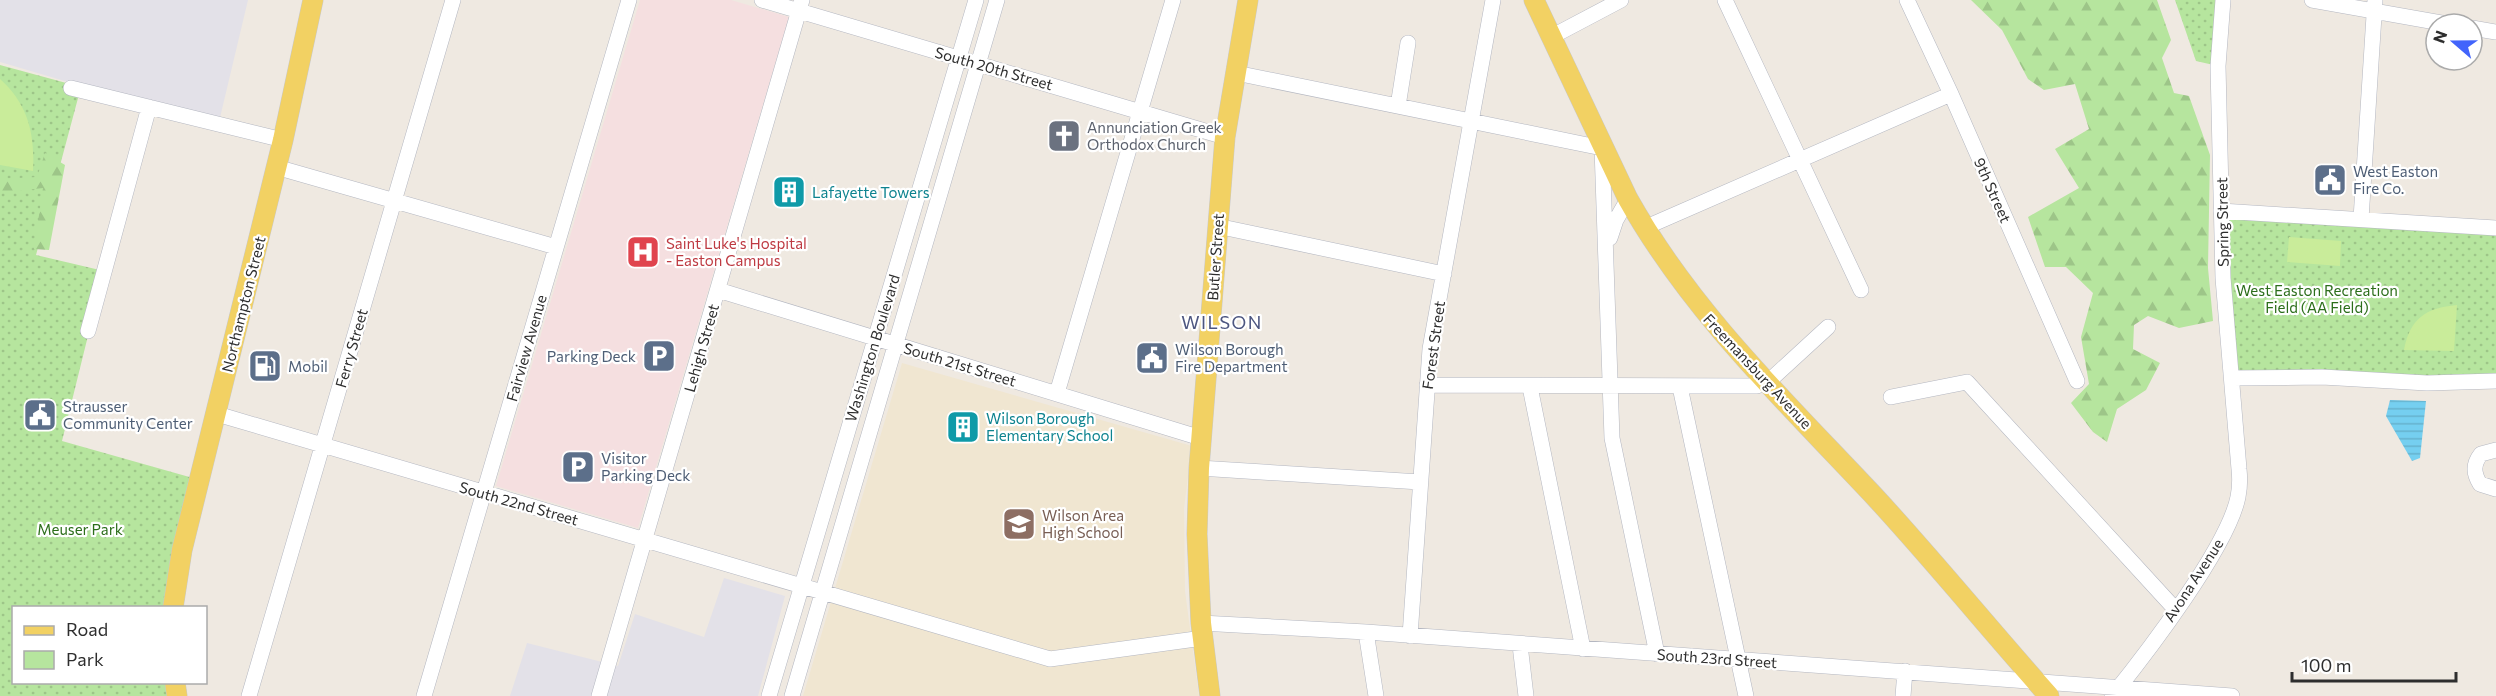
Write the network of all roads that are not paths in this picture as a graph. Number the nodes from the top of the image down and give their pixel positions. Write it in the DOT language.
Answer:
graph roads {
  1 [pos="313,0"];
  2 [pos="453,0"];
  3 [pos="629,0"];
  4 [pos="762,0"];
  5 [pos="976,0"];
  6 [pos="997,0"];
  7 [pos="1173,0"];
  8 [pos="1248,0"];
  9 [pos="1493,0"];
  10 [pos="1534,0"];
  11 [pos="1621,0"];
  12 [pos="1725,0"];
  13 [pos="1907,0"];
  14 [pos="2223,0"];
  15 [pos="2312,0"];
  16 [pos="800,5"];
  17 [pos="2374,6"];
  18 [pos="2424,18"];
  19 [pos="1551,37"];
  20 [pos="1408,43"];
  21 [pos="958,58"];
  22 [pos="978,64"];
  23 [pos="1236,73"];
  24 [pos="71,88"];
  25 [pos="1951,94"];
  26 [pos="1398,105"];
  27 [pos="148,107"];
  28 [pos="1140,112"];
  29 [pos="1472,122"];
  30 [pos="1225,137"];
  31 [pos="283,140"];
  32 [pos="1602,148"];
  33 [pos="1800,159"];
  34 [pos="276,167"];
  35 [pos="395,200"];
  36 [pos="1628,200"];
  37 [pos="2221,211"];
  38 [pos="2361,219"];
  39 [pos="1217,226"];
  40 [pos="1644,228"];
  41 [pos="2496,228"];
  42 [pos="556,247"];
  43 [pos="1607,255"];
  44 [pos="1444,274"];
  45 [pos="718,290"];
  46 [pos="1861,290"];
  47 [pos="1828,327"];
  48 [pos="88,331"];
  49 [pos="875,338"];
  50 [pos="895,344"];
  51 [pos="2232,378"];
  52 [pos="2077,381"];
  53 [pos="2496,381"];
  54 [pos="1768,382"];
  55 [pos="1427,385"];
  56 [pos="1610,385"];
  57 [pos="1530,387"];
  58 [pos="1680,387"];
  59 [pos="1057,393"];
  60 [pos="1892,397"];
  61 [pos="217,414"];
  62 [pos="1201,438"];
  63 [pos="323,445"];
  64 [pos="2496,450"];
  65 [pos="1199,468"];
  66 [pos="1420,482"];
  67 [pos="2496,489"];
  68 [pos="484,492"];
  69 [pos="645,540"];
  70 [pos="802,586"];
  71 [pos="822,592"];
  72 [pos="173,606"];
  73 [pos="2175,609"];
  74 [pos="1202,630"];
  75 [pos="1366,632"];
  76 [pos="1410,636"];
  77 [pos="1520,645"];
  78 [pos="1583,649"];
  79 [pos="1656,654"];
  80 [pos="1737,659"];
  81 [pos="1905,670"];
  82 [pos="2034,680"];
  83 [pos="2116,691"];
  84 [pos="249,696"];
  85 [pos="424,696"];
  86 [pos="599,696"];
  87 [pos="769,696"];
  88 [pos="792,696"];
  89 [pos="1210,696"];
  90 [pos="1376,696"];
  91 [pos="1526,696"];
  92 [pos="1746,696"];
  93 [pos="1903,696"];
  94 [pos="2049,696"];
  95 [pos="2232,696"];
  1 -- 31 [label="main road, Northampton Street"];
  2 -- 35 [label="street, Ferry Street"];
  3 -- 42 [label="street, Fairview Avenue"];
  4 -- 16 [label="street, South 20th Street"];
  5 -- 21 [label="street, Washington Boulevard"];
  6 -- 22 [label="street, Washington Boulevard"];
  7 -- 28 [label="street"];
  8 -- 23 [label="main road, Butler Street"];
  9 -- 29 [label="street, Forest Street"];
  10 -- 19 [label="main road, Freemansburg Avenue"];
  11 -- 19 [label="street"];
  12 -- 33 [label="street"];
  13 -- 25 [label="street, 9th Street"];
  14 -- 37 [label="street, Spring Street"];
  15 -- 17 [label="street"];
  16 -- 21 [label="street, South 20th Street"];
  16 -- 45 [label="street, Lehigh Street"];
  17 -- 18 [label="street"];
  17 -- 38 [label="street"];
  19 -- 32 [label="main road, Freemansburg Avenue"];
  20 -- 26 [label="street"];
  21 -- 22 [label="street, South 20th Street"];
  21 -- 49 [label="street, Washington Boulevard"];
  22 -- 28 [label="street, South 20th Street"];
  22 -- 50 [label="street, Washington Boulevard"];
  23 -- 26 [label="street"];
  23 -- 30 [label="main road, Butler Street"];
  24 -- 27 [label="street"];
  25 -- 33 [label="street"];
  25 -- 52 [label="street, 9th Street"];
  26 -- 29 [label="street"];
  27 -- 31 [label="street"];
  27 -- 48 [label="street"];
  28 -- 30 [label="street, South 20th Street"];
  28 -- 59 [label="street"];
  29 -- 32 [label="street"];
  29 -- 44 [label="street, Forest Street"];
  30 -- 39 [label="main road, Butler Street"];
  31 -- 34 [label="main road, Northampton Street"];
  32 -- 36 [label="main road, Freemansburg Avenue"];
  32 -- 43 [label="street"];
  33 -- 40 [label="street"];
  33 -- 46 [label="street"];
  34 -- 35 [label="street"];
  34 -- 61 [label="main road, Northampton Street"];
  35 -- 42 [label="street"];
  35 -- 63 [label="street, Ferry Street"];
  36 -- 40 [label="main road, Freemansburg Avenue"];
  36 -- 43 [label="street"];
  37 -- 38 [label="street"];
  37 -- 51 [label="street, Spring Street"];
  38 -- 41 [label="street"];
  39 -- 44 [label="street"];
  39 -- 62 [label="main road, Butler Street"];
  40 -- 54 [label="main road, Freemansburg Avenue"];
  42 -- 68 [label="street, Fairview Avenue"];
  43 -- 56 [label="street"];
  44 -- 55 [label="street, Forest Street"];
  45 -- 49 [label="street, South 21st Street"];
  45 -- 69 [label="street, Lehigh Street"];
  47 -- 54 [label="street"];
  49 -- 50 [label="street, South 21st Street"];
  49 -- 70 [label="street, Washington Boulevard"];
  50 -- 59 [label="street, South 21st Street"];
  50 -- 71 [label="street, Washington Boulevard"];
  51 -- 53 [label="street"];
  51 -- 73 [label="street, Avona Avenue"];
  54 -- 58 [label="street"];
  54 -- 82 [label="main road, Freemansburg Avenue"];
  55 -- 57 [label="street"];
  55 -- 66 [label="street, Forest Street"];
  56 -- 57 [label="street"];
  56 -- 58 [label="street"];
  56 -- 79 [label="street"];
  57 -- 78 [label="street"];
  58 -- 80 [label="street"];
  59 -- 62 [label="street, South 21st Street"];
  60 -- 73 [label="street"];
  61 -- 63 [label="street, South 22nd Street"];
  61 -- 72 [label="main road, Northampton Street"];
  62 -- 65 [label="main road, Butler Street"];
  63 -- 68 [label="street, South 22nd Street"];
  63 -- 84 [label="street, Ferry Street"];
  64 -- 67 [label="street"];
  65 -- 66 [label="street"];
  65 -- 74 [label="main road, Butler Street"];
  66 -- 76 [label="street, Forest Street"];
  68 -- 69 [label="street, South 22nd Street"];
  68 -- 85 [label="street, Fairview Avenue"];
  69 -- 70 [label="street, South 22nd Street"];
  69 -- 86 [label="street, Lehigh Street"];
  70 -- 71 [label="street, South 22nd Street"];
  70 -- 87 [label="street, Washington Boulevard"];
  71 -- 74 [label="street, South 22nd Street"];
  71 -- 88 [label="street, Washington Boulevard"];
  73 -- 83 [label="street, Avona Avenue"];
  74 -- 75 [label="street, South 23rd Street"];
  74 -- 89 [label="main road, Butler Street"];
  75 -- 76 [label="street, South 23rd Street"];
  75 -- 90 [label="street"];
  76 -- 77 [label="street, South 23rd Street"];
  77 -- 78 [label="street, South 23rd Street"];
  77 -- 91 [label="street"];
  78 -- 79 [label="street, South 23rd Street"];
  79 -- 80 [label="street, South 23rd Street"];
  80 -- 81 [label="street, South 23rd Street"];
  80 -- 92 [label="street"];
  81 -- 82 [label="street, South 23rd Street"];
  81 -- 93 [label="street"];
  82 -- 83 [label="street, South 23rd Street"];
  82 -- 94 [label="main road, Freemansburg Avenue"];
  83 -- 95 [label="street, South 23rd Street"];
}
